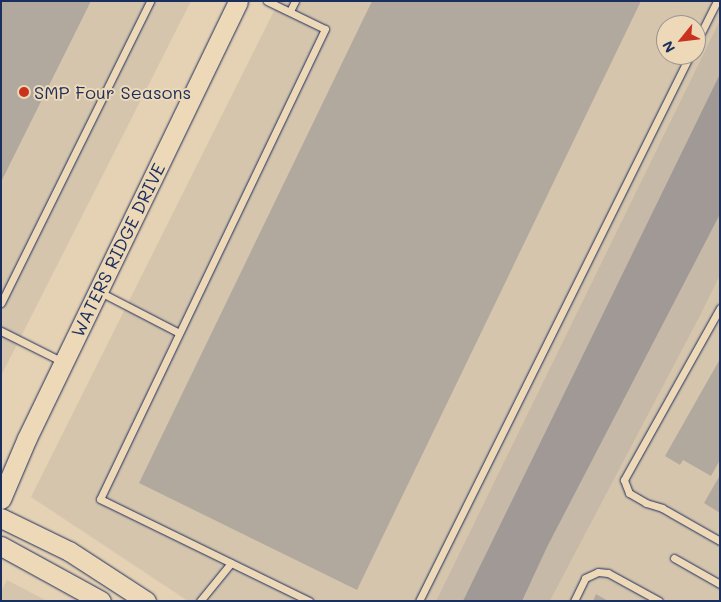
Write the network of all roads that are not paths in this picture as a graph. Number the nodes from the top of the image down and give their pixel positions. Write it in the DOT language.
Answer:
graph roads {
  1 [pos="150,1"];
  2 [pos="238,1"];
  3 [pos="267,1"];
  4 [pos="295,1"];
  5 [pos="717,1"];
  6 [pos="290,11"];
  7 [pos="706,23"];
  8 [pos="685,65"];
  9 [pos="98,291"];
  10 [pos="1,303"];
  11 [pos="720,308"];
  12 [pos="1,331"];
  13 [pos="179,333"];
  14 [pos="64,362"];
  15 [pos="1,499"];
  16 [pos="1,518"];
  17 [pos="720,541"];
  18 [pos="1,546"];
  19 [pos="674,558"];
  20 [pos="231,563"];
  21 [pos="720,584"];
  22 [pos="101,601"];
  23 [pos="146,601"];
  24 [pos="200,601"];
  25 [pos="309,601"];
  26 [pos="419,601"];
  27 [pos="574,601"];
  28 [pos="658,601"];
  1 -- 10 [label="lane"];
  2 -- 9 [label="street, WATERS RIDGE DRIVE"];
  3 -- 6 [label="lane"];
  4 -- 6 [label="lane"];
  5 -- 7 [label="lane"];
  6 -- 13 [label="lane"];
  8 -- 26 [label="lane"];
  9 -- 13 [label="lane"];
  9 -- 14 [label="street, WATERS RIDGE DRIVE"];
  11 -- 17 [label="lane"];
  12 -- 14 [label="lane"];
  13 -- 20 [label="lane"];
  14 -- 15 [label="street, WATERS RIDGE DRIVE"];
  16 -- 23 [label="street"];
  18 -- 22 [label="street"];
  19 -- 21 [label="lane"];
  20 -- 24 [label="lane"];
  20 -- 25 [label="lane"];
  27 -- 28 [label="lane"];
}
